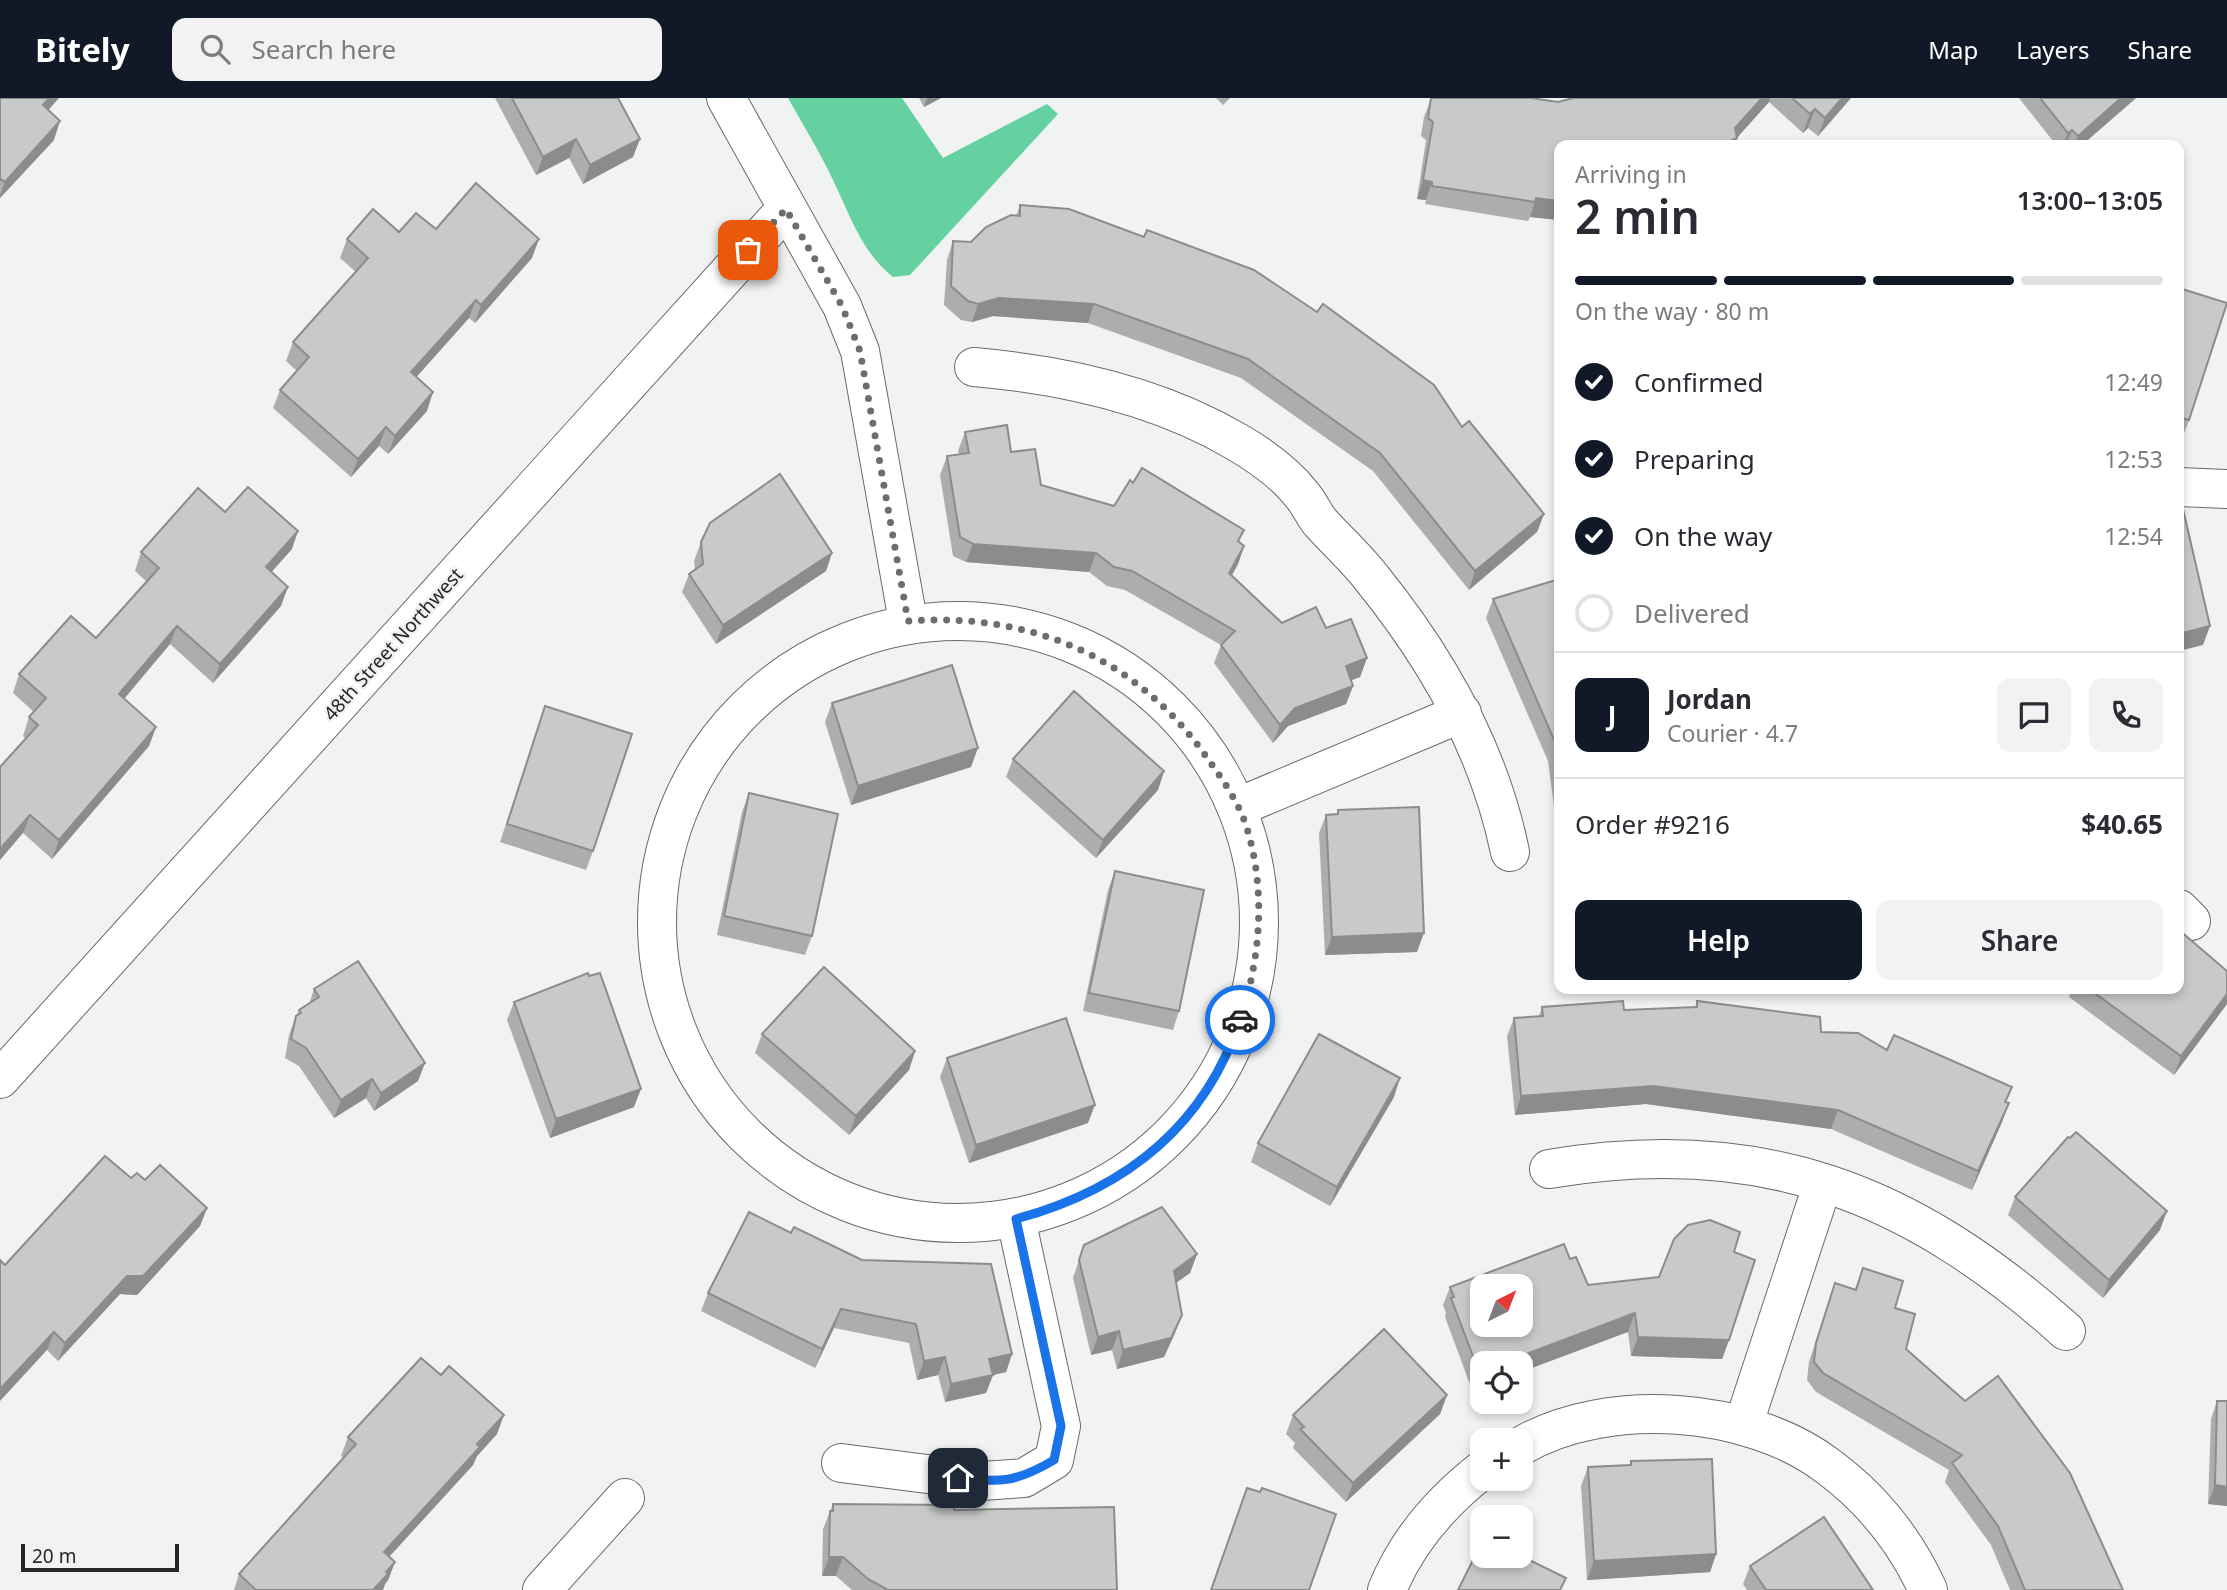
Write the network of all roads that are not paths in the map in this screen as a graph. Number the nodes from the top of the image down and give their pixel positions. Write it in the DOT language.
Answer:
graph roads {
  1 [pos="726,98"];
  2 [pos="786,209"];
  3 [pos="974,367"];
  4 [pos="2184,487"];
  5 [pos="2227,489"];
  6 [pos="908,621"];
  7 [pos="1462,713"];
  8 [pos="1238,807"];
  9 [pos="1510,852"];
  10 [pos="0,1079"];
  11 [pos="1549,1169"];
  12 [pos="1823,1183"];
  13 [pos="1016,1219"];
  14 [pos="2066,1331"];
  15 [pos="1743,1426"];
  16 [pos="1533,1442"];
  17 [pos="841,1463"];
  18 [pos="1470,1481"];
  19 [pos="625,1497"];
  20 [pos="542,1590"];
  21 [pos="1387,1590"];
  22 [pos="1928,1590"];
  1 -- 2 [label="street"];
  2 -- 6 [label="street"];
  2 -- 10 [label="street, 48th Street Northwest"];
  3 -- 7 [label="street"];
  4 -- 5 [label="street"];
  6 -- 8 [label="street"];
  6 -- 13 [label="street"];
  7 -- 8 [label="street"];
  7 -- 9 [label="street"];
  8 -- 13 [label="street"];
  11 -- 12 [label="street"];
  12 -- 14 [label="street"];
  12 -- 15 [label="street"];
  13 -- 17 [label="street"];
  15 -- 16 [label="street"];
  15 -- 22 [label="street"];
  18 -- 21 [label="street"];
  19 -- 20 [label="street"];
}
